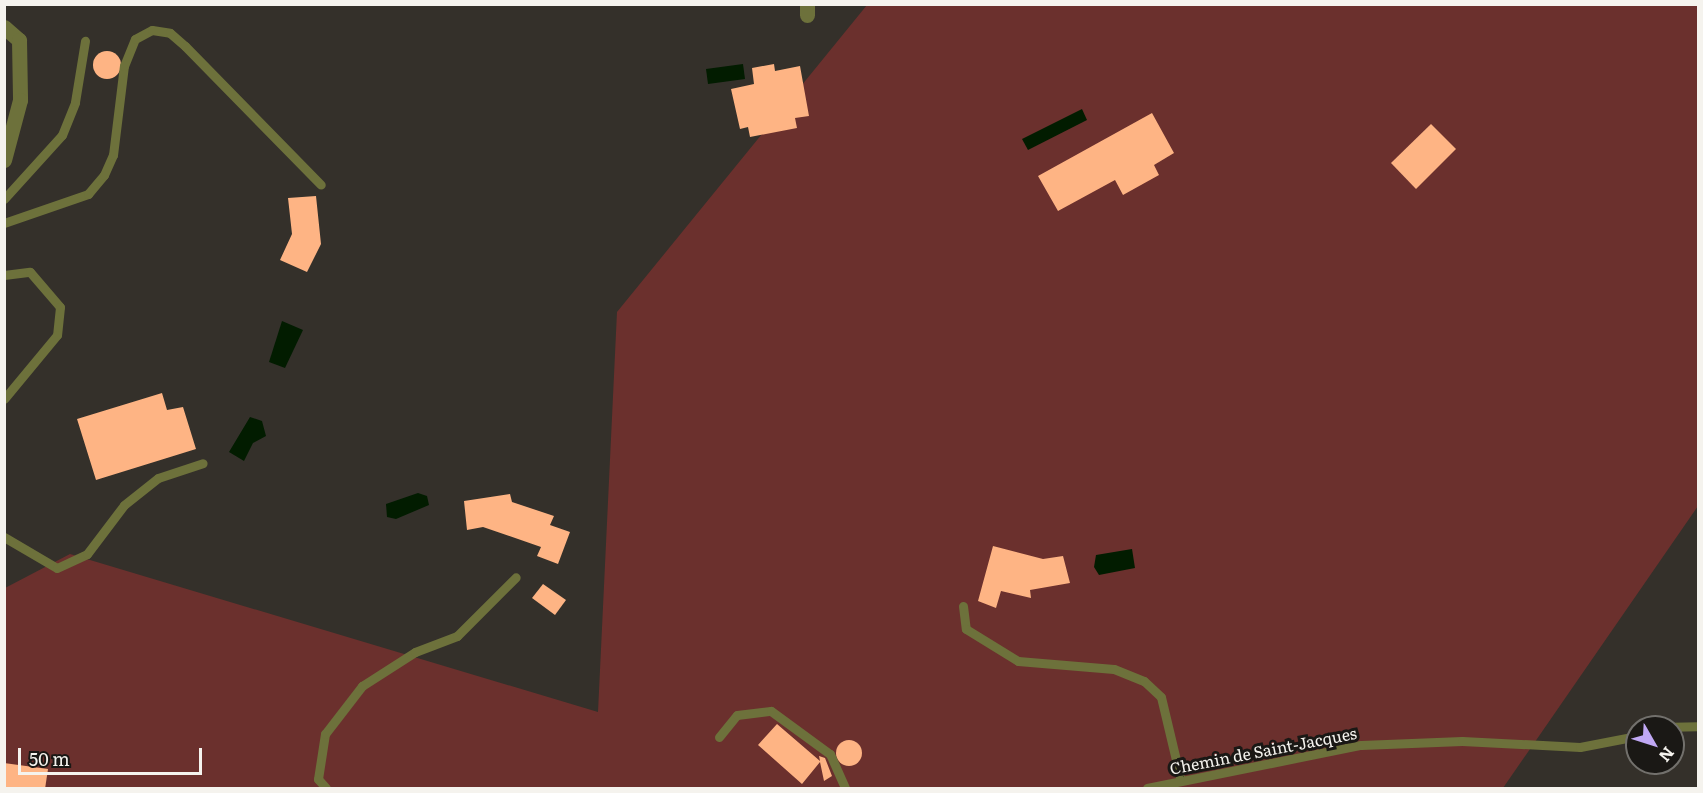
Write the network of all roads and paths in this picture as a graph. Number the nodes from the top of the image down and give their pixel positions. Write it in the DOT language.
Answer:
graph roads {
  1 [pos="4,27"];
  2 [pos="84,41"];
  3 [pos="4,160"];
  4 [pos="321,185"];
  5 [pos="4,199"];
  6 [pos="4,223"];
  7 [pos="4,275"];
  8 [pos="4,399"];
  9 [pos="203,463"];
  10 [pos="4,537"];
  11 [pos="516,577"];
  12 [pos="963,606"];
  13 [pos="719,737"];
  14 [pos="1625,738"];
  15 [pos="1181,782"];
  16 [pos="326,789"];
  17 [pos="845,789"];
  18 [pos="1147,789"];
  1 -- 3 [label="street"];
  2 -- 5 [label="lane"];
  4 -- 6 [label="lane"];
  7 -- 8 [label="lane"];
  9 -- 10 [label="lane"];
  11 -- 16 [label="lane"];
  12 -- 15 [label="lane"];
  13 -- 17 [label="lane"];
  14 -- 15 [label="lane, Chemin de Saint-Jacques"];
  15 -- 18 [label="lane, Chemin de Saint-Jacques"];
}
